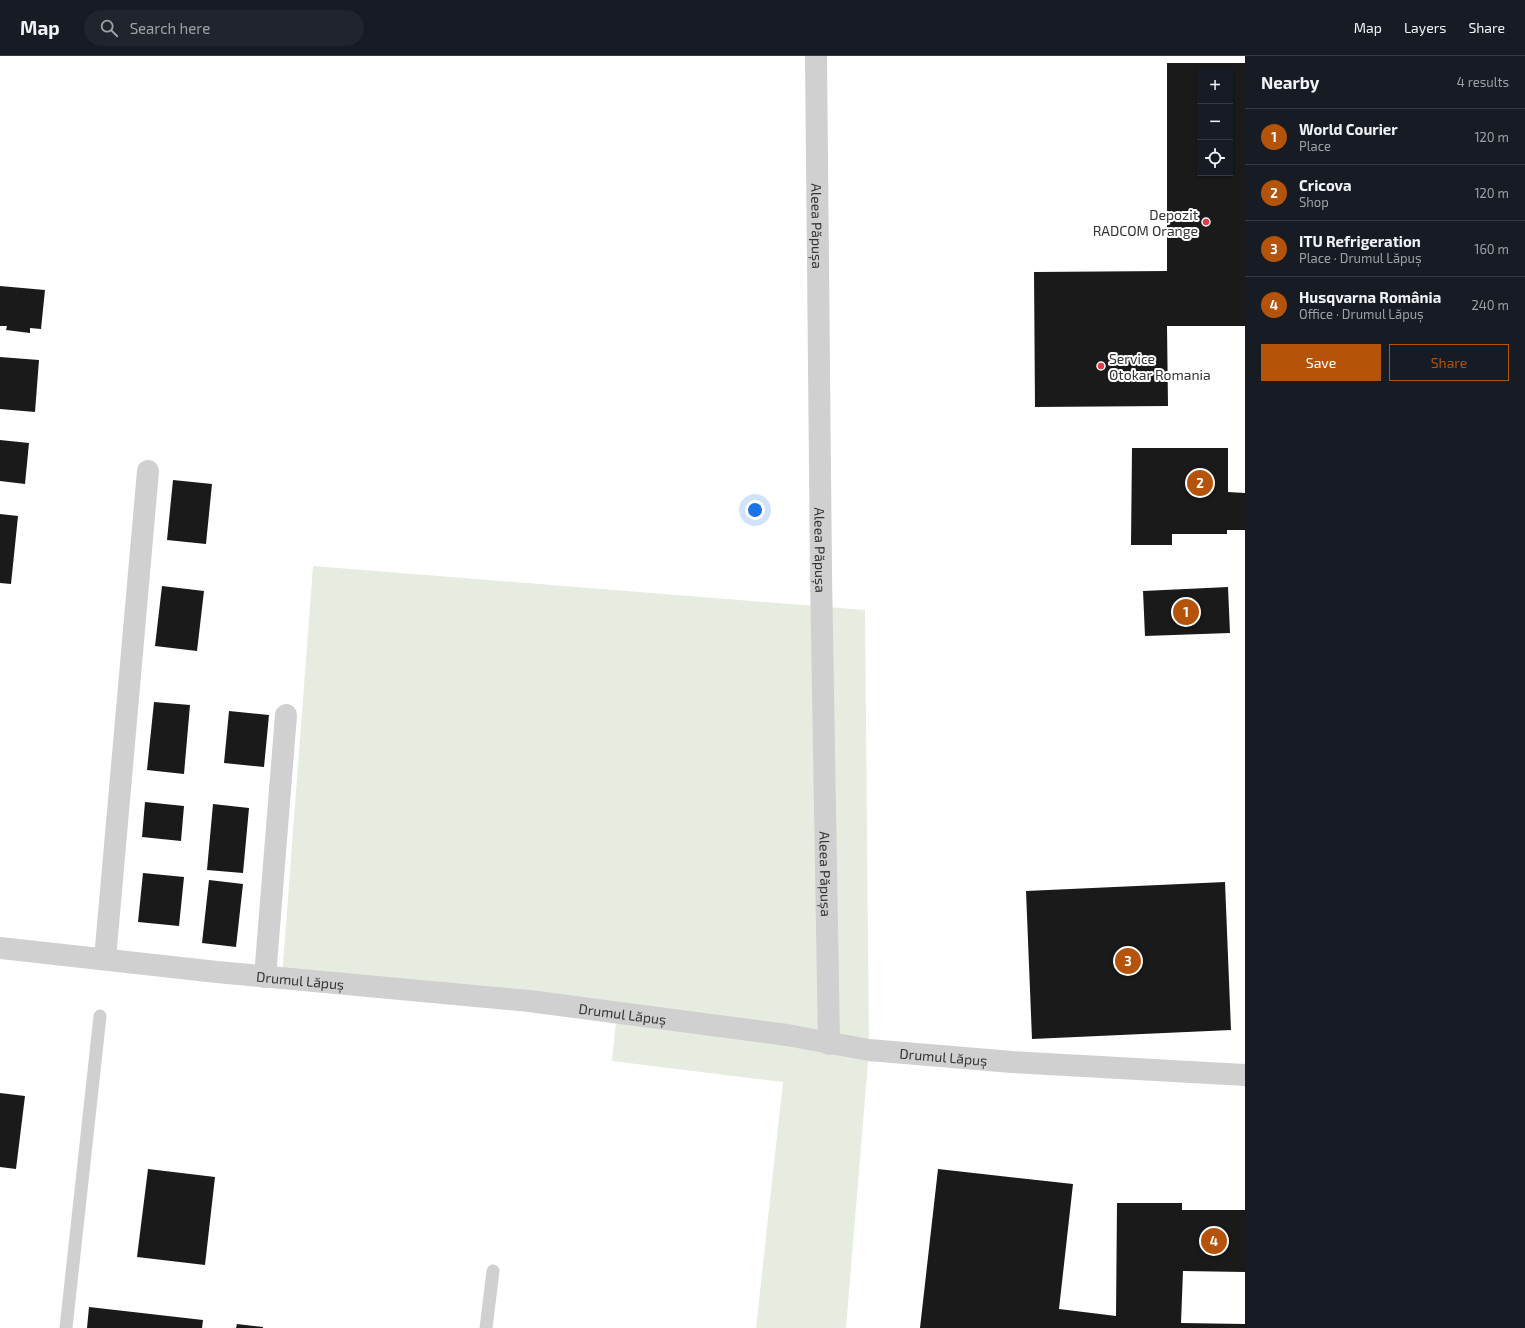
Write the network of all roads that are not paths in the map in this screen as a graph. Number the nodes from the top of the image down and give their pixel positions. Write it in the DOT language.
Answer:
graph roads {
  1 [pos="816,56"];
  2 [pos="148,471"];
  3 [pos="286,715"];
  4 [pos="0,948"];
  5 [pos="105,959"];
  6 [pos="265,976"];
  7 [pos="100,1016"];
  8 [pos="829,1044"];
  9 [pos="1245,1075"];
  10 [pos="493,1271"];
  11 [pos="66,1328"];
  12 [pos="486,1328"];
  1 -- 8 [label="street, Aleea Păpușa"];
  2 -- 5 [label="street"];
  3 -- 6 [label="street"];
  4 -- 5 [label="street, Drumul Lăpuș"];
  5 -- 6 [label="street, Drumul Lăpuș"];
  6 -- 8 [label="street, Drumul Lăpuș"];
  7 -- 11 [label="lane"];
  8 -- 9 [label="street, Drumul Lăpuș"];
  10 -- 12 [label="lane"];
}
